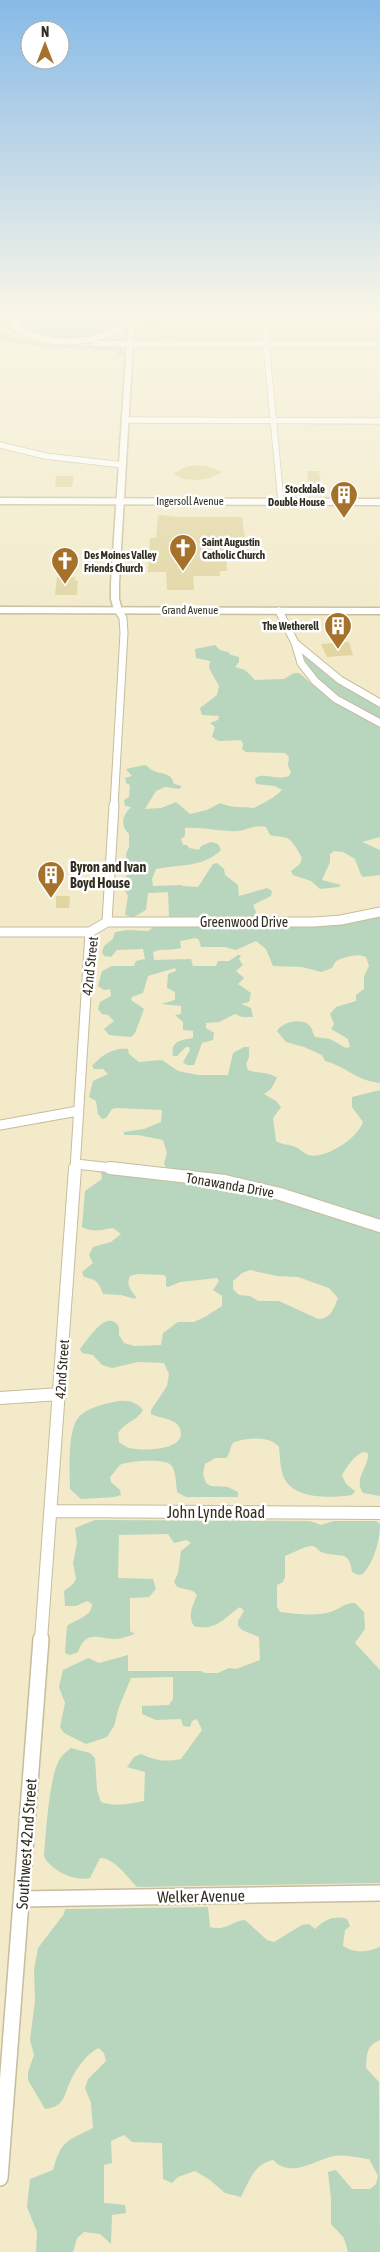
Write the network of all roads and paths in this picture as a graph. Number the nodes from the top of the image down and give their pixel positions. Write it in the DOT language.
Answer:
graph roads {
  1 [pos="126,416"];
  2 [pos="273,416"];
  3 [pos="126,420"];
  4 [pos="274,421"];
  5 [pos="380,421"];
  6 [pos="0,445"];
  7 [pos="123,465"];
  8 [pos="0,501"];
  9 [pos="120,501"];
  10 [pos="281,502"];
  11 [pos="380,502"];
  12 [pos="0,610"];
  13 [pos="118,610"];
  14 [pos="279,611"];
  15 [pos="380,612"];
  16 [pos="295,643"];
  17 [pos="380,703"];
  18 [pos="380,723"];
  19 [pos="380,912"];
  20 [pos="107,922"];
  21 [pos="0,932"];
  22 [pos="90,932"];
  23 [pos="78,1111"];
  24 [pos="0,1125"];
  25 [pos="76,1164"];
  26 [pos="380,1226"];
  27 [pos="60,1394"];
  28 [pos="0,1398"];
  29 [pos="51,1511"];
  30 [pos="380,1513"];
  31 [pos="380,1893"];
  32 [pos="22,1899"];
  33 [pos="0,2178"];
  1 -- 3 [label="street, 42nd Street"];
  2 -- 4 [label="street"];
  3 -- 4 [label="street"];
  3 -- 7 [label="street, 42nd Street"];
  4 -- 5 [label="street"];
  4 -- 10 [label="street"];
  6 -- 7 [label="street"];
  7 -- 9 [label="street, 42nd Street"];
  8 -- 9 [label="main road, Ingersoll Avenue"];
  9 -- 10 [label="main road, Ingersoll Avenue"];
  9 -- 13 [label="street, 42nd Street"];
  10 -- 11 [label="main road, Ingersoll Avenue"];
  12 -- 13 [label="main road, Grand Avenue"];
  13 -- 14 [label="main road, Grand Avenue"];
  13 -- 20 [label="street, 42nd Street"];
  14 -- 15 [label="main road, Grand Avenue"];
  14 -- 16 [label="street"];
  16 -- 17 [label="street"];
  16 -- 18 [label="street"];
  19 -- 20 [label="street, Greenwood Drive"];
  20 -- 22 [label="street, 42nd Street"];
  21 -- 22 [label="street"];
  22 -- 23 [label="street, 42nd Street"];
  23 -- 24 [label="street"];
  23 -- 25 [label="street, 42nd Street"];
  25 -- 26 [label="street, Tonawanda Drive"];
  25 -- 27 [label="street, 42nd Street"];
  27 -- 28 [label="street"];
  27 -- 29 [label="street, 42nd Street"];
  29 -- 30 [label="street, John Lynde Road"];
  29 -- 32 [label="street, Southwest 42nd Street"];
  31 -- 32 [label="street, Welker Avenue"];
  32 -- 33 [label="street, Southwest 42nd Street"];
}
